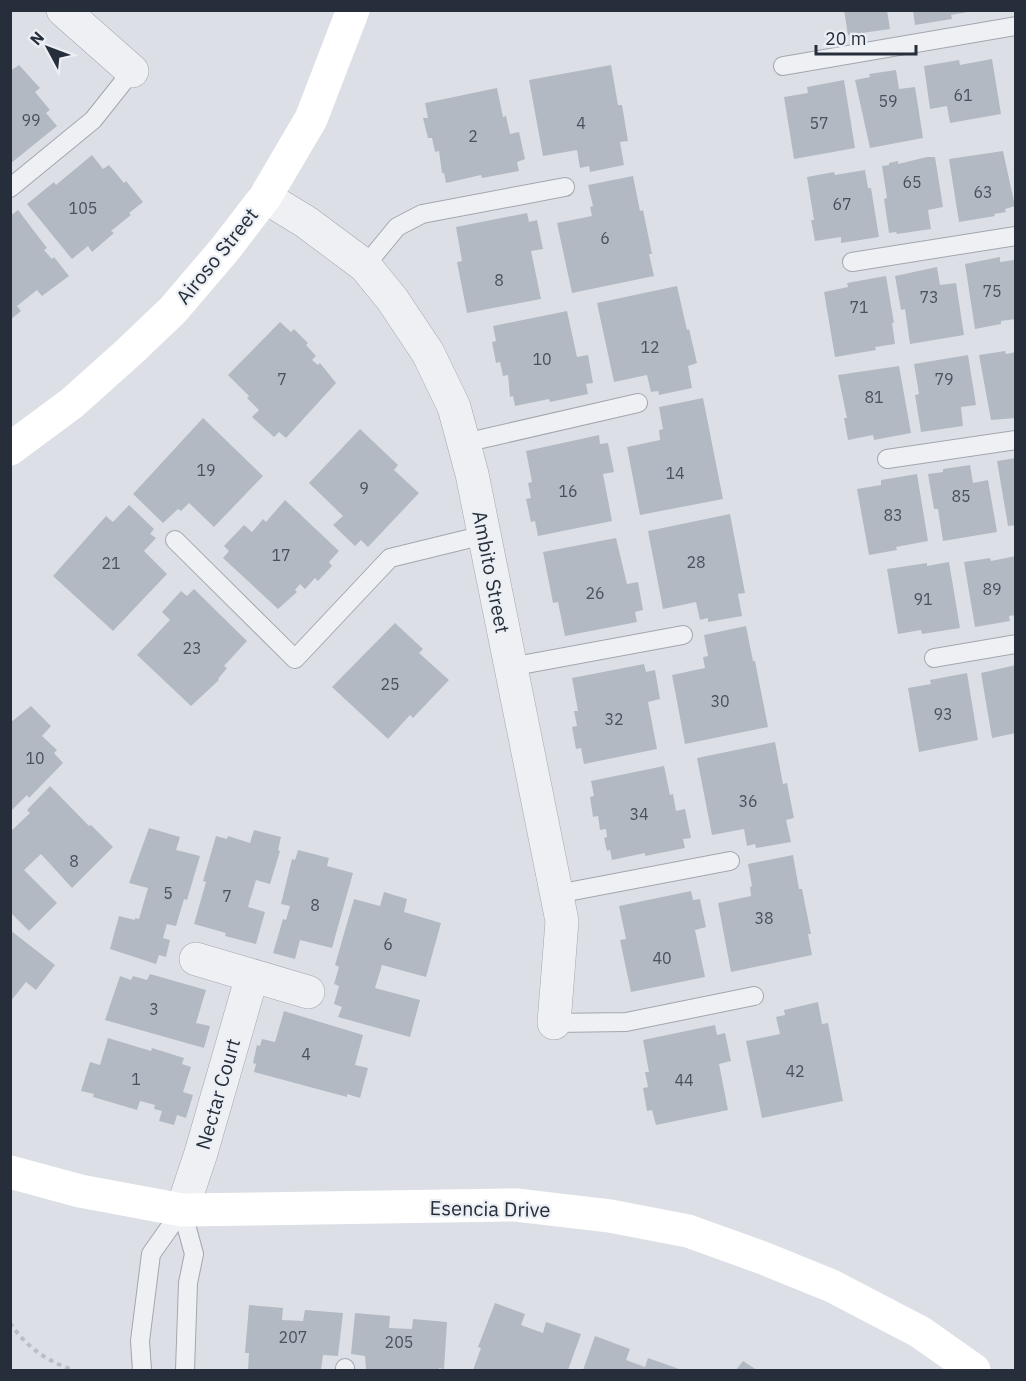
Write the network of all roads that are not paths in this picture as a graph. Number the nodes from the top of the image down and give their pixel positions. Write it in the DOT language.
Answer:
graph roads {
  1 [pos="63,10"];
  2 [pos="353,10"];
  3 [pos="1016,26"];
  4 [pos="783,66"];
  5 [pos="132,71"];
  6 [pos="565,187"];
  7 [pos="10,188"];
  8 [pos="265,197"];
  9 [pos="1016,236"];
  10 [pos="852,262"];
  11 [pos="365,266"];
  12 [pos="638,403"];
  13 [pos="1016,440"];
  14 [pos="464,443"];
  15 [pos="10,449"];
  16 [pos="887,459"];
  17 [pos="484,535"];
  18 [pos="175,540"];
  19 [pos="683,635"];
  20 [pos="1016,644"];
  21 [pos="934,658"];
  22 [pos="510,667"];
  23 [pos="730,861"];
  24 [pos="557,894"];
  25 [pos="196,959"];
  26 [pos="252,976"];
  27 [pos="308,992"];
  28 [pos="754,996"];
  29 [pos="554,1023"];
  30 [pos="10,1172"];
  31 [pos="182,1210"];
  32 [pos="142,1371"];
  33 [pos="185,1371"];
  34 [pos="974,1371"];
  1 -- 5 [label="street"];
  2 -- 8 [label="street, Airoso Street"];
  3 -- 4 [label="lane"];
  5 -- 7 [label="lane"];
  6 -- 11 [label="lane"];
  8 -- 11 [label="street, Ambito Street"];
  8 -- 15 [label="street, Airoso Street"];
  9 -- 10 [label="lane"];
  11 -- 14 [label="street, Ambito Street"];
  12 -- 14 [label="lane"];
  13 -- 16 [label="lane"];
  14 -- 17 [label="street, Ambito Street"];
  17 -- 18 [label="lane"];
  17 -- 22 [label="street, Ambito Street"];
  19 -- 22 [label="lane"];
  20 -- 21 [label="lane"];
  22 -- 24 [label="street, Ambito Street"];
  23 -- 24 [label="lane"];
  24 -- 29 [label="street, Ambito Street"];
  25 -- 26 [label="street"];
  26 -- 27 [label="street"];
  26 -- 31 [label="street, Nectar Court"];
  28 -- 29 [label="lane"];
  30 -- 31 [label="street, Esencia Drive"];
  31 -- 32 [label="lane"];
  31 -- 33 [label="lane"];
  31 -- 34 [label="street, Esencia Drive"];
}
